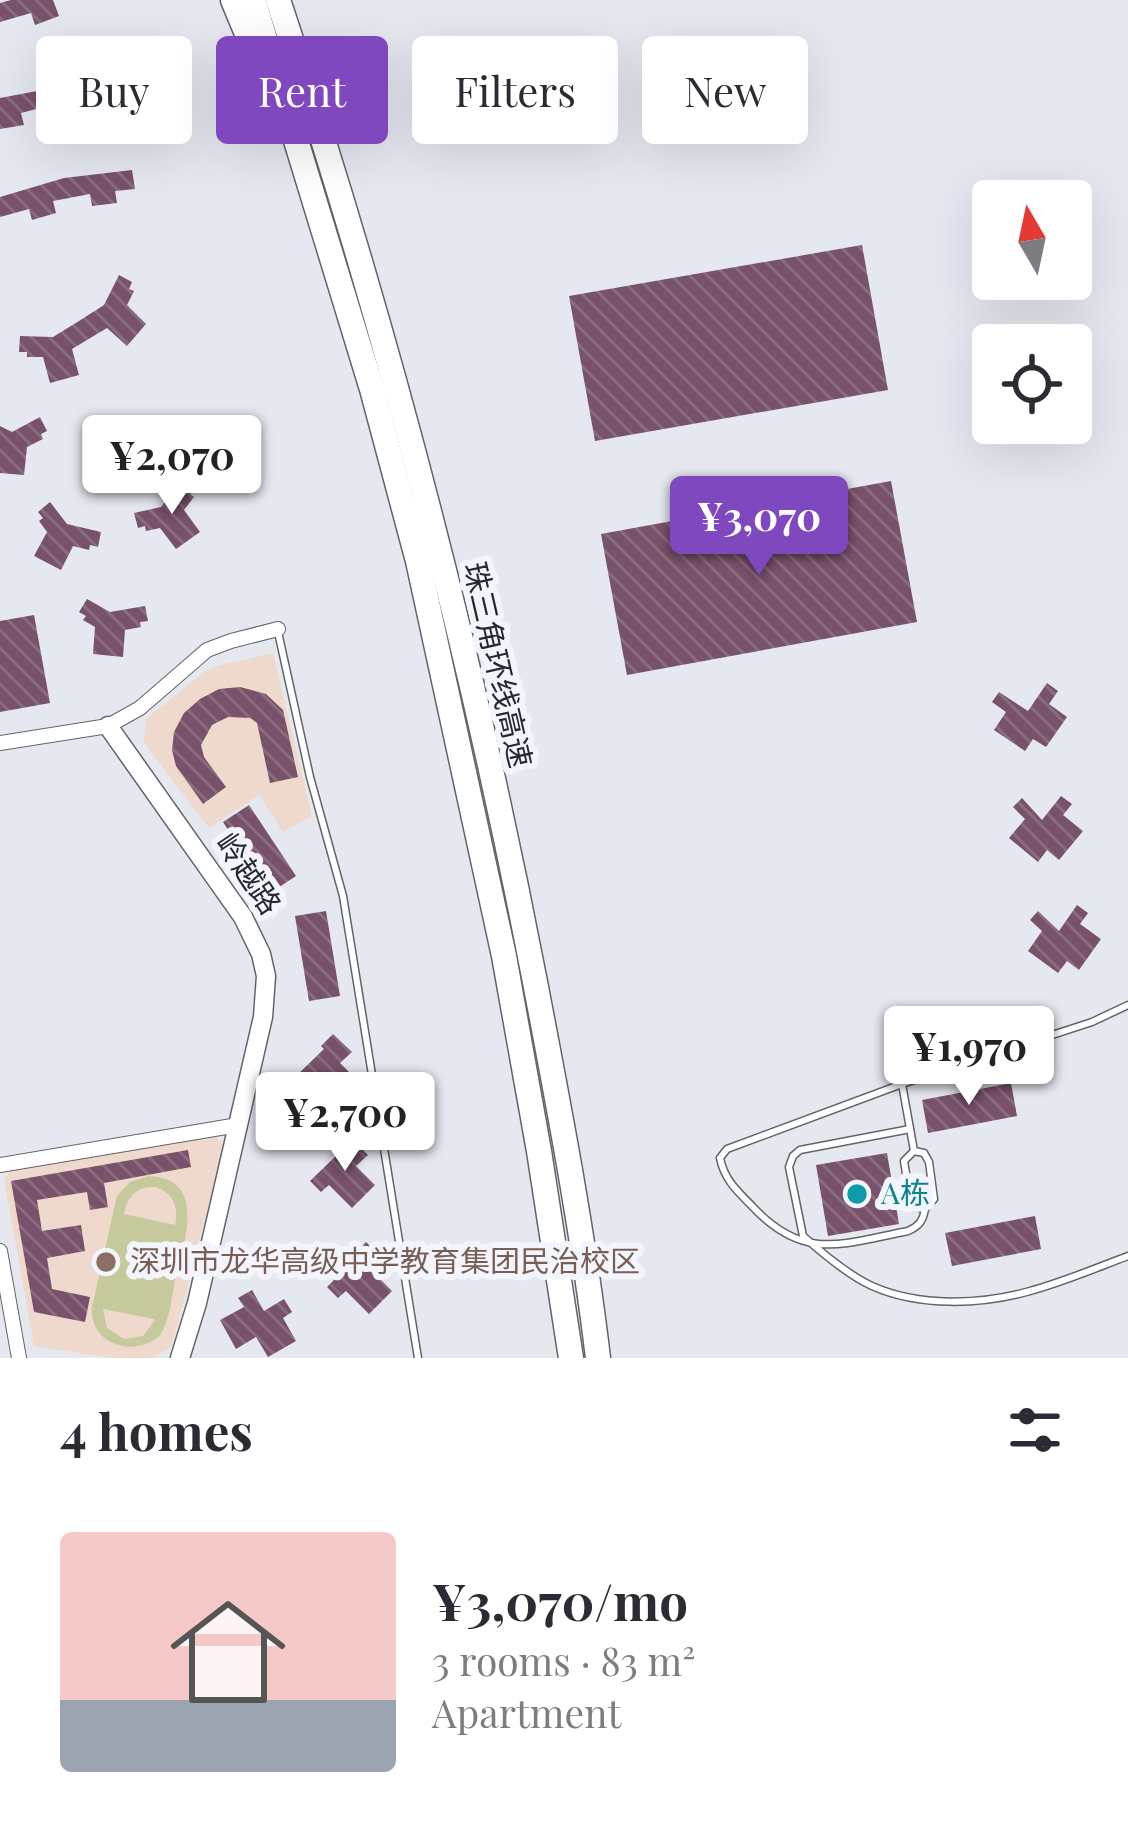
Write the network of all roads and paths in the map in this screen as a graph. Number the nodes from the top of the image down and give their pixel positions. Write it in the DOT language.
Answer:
graph roads {
  1 [pos="233,0"];
  2 [pos="254,0"];
  3 [pos="280,0"];
  4 [pos="313,196"];
  5 [pos="278,629"];
  6 [pos="108,726"];
  7 [pos="0,743"];
  8 [pos="1128,1005"];
  9 [pos="902,1084"];
  10 [pos="238,1125"];
  11 [pos="910,1130"];
  12 [pos="914,1151"];
  13 [pos="0,1165"];
  14 [pos="925,1209"];
  15 [pos="812,1244"];
  16 [pos="0,1251"];
  17 [pos="1128,1256"];
  18 [pos="22,1358"];
  19 [pos="180,1358"];
  20 [pos="418,1358"];
  21 [pos="571,1358"];
  22 [pos="598,1358"];
  1 -- 4 [label="highway"];
  2 -- 4 [label="highway, 珠三角环线高速"];
  3 -- 22 [label="highway, 珠三角环线高速"];
  4 -- 21 [label="highway, 珠三角环线高速"];
  5 -- 6 [label="street"];
  5 -- 20 [label="lane"];
  6 -- 7 [label="street"];
  6 -- 10 [label="street, 岭越路"];
  8 -- 9 [label="lane"];
  9 -- 11 [label="lane"];
  9 -- 15 [label="lane"];
  10 -- 13 [label="street"];
  10 -- 19 [label="street, 岭越路"];
  11 -- 12 [label="lane"];
  11 -- 15 [label="lane"];
  12 -- 14 [label="lane"];
  12 -- 14 [label="lane"];
  14 -- 15 [label="lane"];
  15 -- 17 [label="lane"];
  16 -- 18 [label="street"];
}
